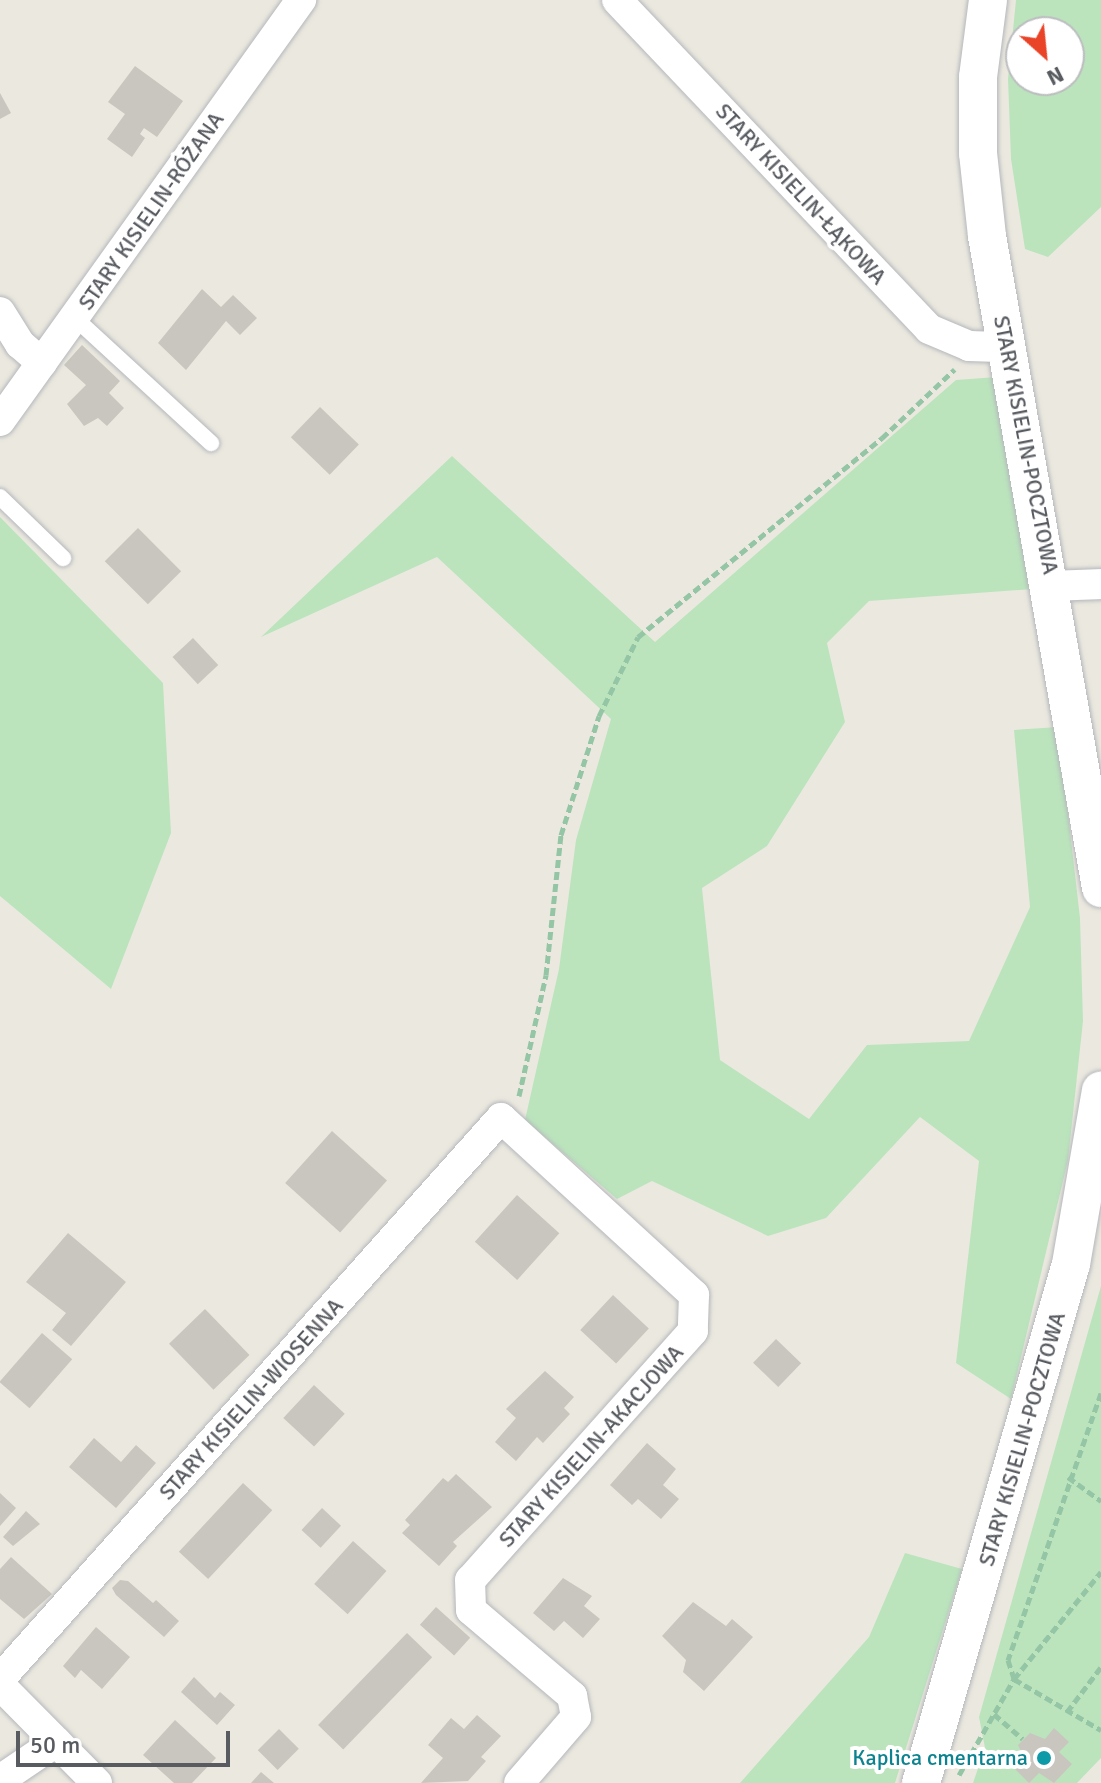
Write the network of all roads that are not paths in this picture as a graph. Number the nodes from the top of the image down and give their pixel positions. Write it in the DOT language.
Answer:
graph roads {
  1 [pos="301,0"];
  2 [pos="617,0"];
  3 [pos="988,0"];
  4 [pos="0,312"];
  5 [pos="75,318"];
  6 [pos="1007,347"];
  7 [pos="42,363"];
  8 [pos="0,421"];
  9 [pos="211,443"];
  10 [pos="0,497"];
  11 [pos="63,558"];
  12 [pos="1101,584"];
  13 [pos="1052,586"];
  14 [pos="1101,888"];
  15 [pos="1101,1091"];
  16 [pos="501,1118"];
  17 [pos="0,1679"];
  18 [pos="0,1685"];
  19 [pos="56,1742"];
  20 [pos="0,1780"];
  21 [pos="97,1783"];
  22 [pos="519,1783"];
  23 [pos="921,1783"];
  1 -- 5 [label="street, STARY KISIELIN-RÓŻANA"];
  2 -- 6 [label="street, STARY KISIELIN-ŁĄKOWA"];
  3 -- 6 [label="street, STARY KISIELIN-POCZTOWA"];
  4 -- 7 [label="street"];
  5 -- 7 [label="street, STARY KISIELIN-RÓŻANA"];
  5 -- 9 [label="lane"];
  6 -- 13 [label="street, STARY KISIELIN-POCZTOWA"];
  7 -- 8 [label="street, STARY KISIELIN-RÓŻANA"];
  10 -- 11 [label="lane"];
  12 -- 13 [label="street"];
  13 -- 14 [label="street, STARY KISIELIN-POCZTOWA"];
  15 -- 23 [label="street, STARY KISIELIN-POCZTOWA"];
  16 -- 17 [label="street, STARY KISIELIN-WIOSENNA"];
  16 -- 22 [label="street, STARY KISIELIN-AKACJOWA"];
  18 -- 19 [label="street"];
  19 -- 20 [label="street"];
  19 -- 21 [label="street"];
}
